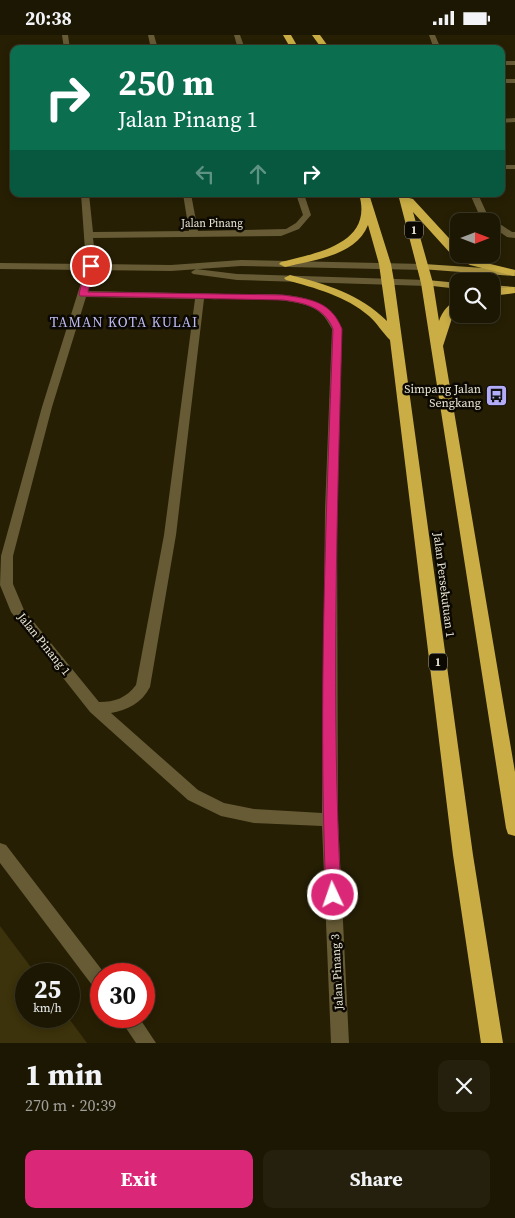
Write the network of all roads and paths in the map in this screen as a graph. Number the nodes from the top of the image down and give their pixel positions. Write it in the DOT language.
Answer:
graph roads {
  1 [pos="85,197"];
  2 [pos="188,197"];
  3 [pos="301,197"];
  4 [pos="404,197"];
  5 [pos="405,197"];
  6 [pos="475,197"];
  7 [pos="366,199"];
  8 [pos="482,213"];
  9 [pos="500,228"];
  10 [pos="88,235"];
  11 [pos="194,235"];
  12 [pos="515,235"];
  13 [pos="285,264"];
  14 [pos="0,266"];
  15 [pos="91,266"];
  16 [pos="424,267"];
  17 [pos="171,268"];
  18 [pos="387,273"];
  19 [pos="515,273"];
  20 [pos="290,279"];
  21 [pos="427,283"];
  22 [pos="450,285"];
  23 [pos="500,289"];
  24 [pos="514,290"];
  25 [pos="500,292"];
  26 [pos="83,294"];
  27 [pos="200,295"];
  28 [pos="450,311"];
  29 [pos="396,340"];
  30 [pos="438,347"];
  31 [pos="95,708"];
  32 [pos="330,821"];
  33 [pos="515,828"];
  34 [pos="0,850"];
  35 [pos="90,969"];
  36 [pos="136,1028"];
  37 [pos="147,1043"];
  38 [pos="340,1043"];
  39 [pos="492,1043"];
  1 -- 10 [label="street, Jalan Pinang 1"];
  2 -- 11 [label="street"];
  3 -- 11 [label="street, Jalan Pinang"];
  4 -- 16 [label="highway, 1"];
  5 -- 19 [label="highway"];
  6 -- 8 [label="street"];
  7 -- 13 [label="highway"];
  7 -- 18 [label="highway, Jalan Persekutuan 1 / 1"];
  9 -- 12 [label="street"];
  10 -- 11 [label="street, Jalan Pinang"];
  10 -- 15 [label="street, Jalan Pinang 1"];
  13 -- 17 [label="street"];
  13 -- 18 [label="street"];
  14 -- 15 [label="street"];
  15 -- 17 [label="street"];
  15 -- 26 [label="street, Jalan Pinang 1"];
  16 -- 18 [label="street"];
  16 -- 19 [label="main road"];
  16 -- 21 [label="highway, 1"];
  17 -- 20 [label="street"];
  18 -- 20 [label="street"];
  18 -- 21 [label="street"];
  18 -- 29 [label="highway, Jalan Persekutuan 1 / 1"];
  20 -- 29 [label="highway"];
  21 -- 22 [label="main road"];
  21 -- 30 [label="highway, 1"];
  23 -- 24 [label="main road"];
  24 -- 25 [label="highway"];
  26 -- 27 [label="street, Jalan Pinang 3"];
  26 -- 31 [label="street, Jalan Pinang 1"];
  27 -- 31 [label="street"];
  27 -- 32 [label="street, Jalan Pinang 3"];
  28 -- 30 [label="highway"];
  29 -- 39 [label="highway, Jalan Persekutuan 1 / 1"];
  30 -- 33 [label="highway, 1"];
  31 -- 32 [label="street, Jalan Pinang 1"];
  32 -- 38 [label="street, Jalan Pinang 3"];
  34 -- 35 [label="street"];
  36 -- 37 [label="street"];
}
